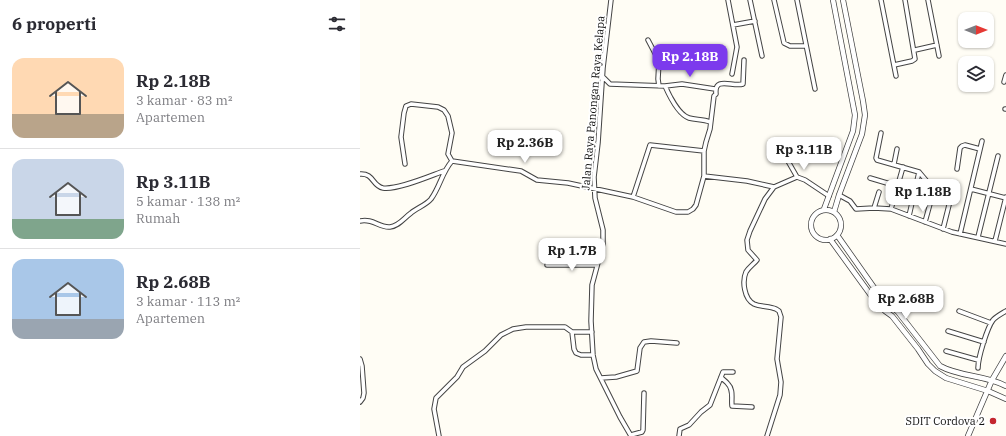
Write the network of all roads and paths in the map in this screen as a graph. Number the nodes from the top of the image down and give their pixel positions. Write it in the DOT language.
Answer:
graph roads {
  1 [pos="611,0"];
  2 [pos="728,0"];
  3 [pos="750,0"];
  4 [pos="774,0"];
  5 [pos="797,0"];
  6 [pos="834,0"];
  7 [pos="843,0"];
  8 [pos="881,0"];
  9 [pos="905,0"];
  10 [pos="928,0"];
  11 [pos="755,21"];
  12 [pos="733,25"];
  13 [pos="648,40"];
  14 [pos="937,45"];
  15 [pos="806,46"];
  16 [pos="915,50"];
  17 [pos="762,56"];
  18 [pos="939,56"];
  19 [pos="744,60"];
  20 [pos="894,65"];
  21 [pos="732,74"];
  22 [pos="1006,75"];
  23 [pos="896,76"];
  24 [pos="603,77"];
  25 [pos="1004,82"];
  26 [pos="659,86"];
  27 [pos="665,86"];
  28 [pos="715,89"];
  29 [pos="815,89"];
  30 [pos="710,122"];
  31 [pos="881,133"];
  32 [pos="982,141"];
  33 [pos="897,149"];
  34 [pos="980,149"];
  35 [pos="704,151"];
  36 [pos="785,156"];
  37 [pos="998,156"];
  38 [pos="452,161"];
  39 [pos="405,164"];
  40 [pos="894,164"];
  41 [pos="903,167"];
  42 [pos="957,169"];
  43 [pos="444,171"];
  44 [pos="919,172"];
  45 [pos="360,174"];
  46 [pos="704,176"];
  47 [pos="797,177"];
  48 [pos="870,178"];
  49 [pos="897,186"];
  50 [pos="774,187"];
  51 [pos="971,189"];
  52 [pos="594,190"];
  53 [pos="879,192"];
  54 [pos="988,194"];
  55 [pos="839,195"];
  56 [pos="829,196"];
  57 [pos="633,197"];
  58 [pos="1006,197"];
  59 [pos="950,201"];
  60 [pos="874,208"];
  61 [pos="891,209"];
  62 [pos="824,210"];
  63 [pos="834,212"];
  64 [pos="909,216"];
  65 [pos="360,221"];
  66 [pos="925,222"];
  67 [pos="943,229"];
  68 [pos="837,234"];
  69 [pos="960,234"];
  70 [pos="978,237"];
  71 [pos="830,239"];
  72 [pos="995,241"];
  73 [pos="1006,244"];
  74 [pos="547,265"];
  75 [pos="597,265"];
  76 [pos="880,296"];
  77 [pos="875,300"];
  78 [pos="1006,311"];
  79 [pos="959,312"];
  80 [pos="991,323"];
  81 [pos="948,331"];
  82 [pos="572,332"];
  83 [pos="592,332"];
  84 [pos="984,342"];
  85 [pos="677,343"];
  86 [pos="946,351"];
  87 [pos="593,355"];
  88 [pos="1006,356"];
  89 [pos="360,359"];
  90 [pos="978,360"];
  91 [pos="978,368"];
  92 [pos="733,372"];
  93 [pos="721,377"];
  94 [pos="600,378"];
  95 [pos="992,380"];
  96 [pos="1006,386"];
  97 [pos="988,391"];
  98 [pos="644,393"];
  99 [pos="1006,399"];
  100 [pos="360,402"];
  101 [pos="752,407"];
  102 [pos="631,435"];
  103 [pos="440,436"];
  104 [pos="679,436"];
  105 [pos="767,436"];
  106 [pos="968,436"];
  1 -- 24 [label="street, Jalan Raya Panongan Raya Kelapa"];
  2 -- 12 [label="street"];
  3 -- 11 [label="street"];
  4 -- 15 [label="street"];
  5 -- 15 [label="street"];
  6 -- 56 [label="street"];
  7 -- 55 [label="street"];
  8 -- 20 [label="street"];
  9 -- 16 [label="street"];
  10 -- 14 [label="street"];
  11 -- 12 [label="street"];
  11 -- 17 [label="street"];
  12 -- 21 [label="street"];
  13 -- 26 [label="street"];
  14 -- 16 [label="street"];
  14 -- 18 [label="street"];
  15 -- 29 [label="street"];
  16 -- 20 [label="street"];
  19 -- 28 [label="street"];
  20 -- 23 [label="street"];
  22 -- 25 [label="street"];
  24 -- 26 [label="street"];
  24 -- 52 [label="street, Jalan Raya Panongan Raya Kelapa"];
  26 -- 27 [label="street"];
  27 -- 28 [label="street"];
  27 -- 30 [label="street"];
  28 -- 30 [label="street"];
  30 -- 35 [label="street"];
  31 -- 40 [label="street"];
  32 -- 34 [label="street"];
  33 -- 40 [label="street"];
  34 -- 42 [label="street"];
  34 -- 51 [label="street"];
  35 -- 46 [label="street"];
  35 -- 57 [label="street"];
  36 -- 47 [label="street"];
  37 -- 54 [label="street"];
  38 -- 39 [label="street"];
  38 -- 43 [label="street"];
  38 -- 52 [label="street"];
  40 -- 41 [label="street"];
  41 -- 44 [label="street"];
  41 -- 49 [label="street"];
  43 -- 45 [label="street"];
  43 -- 65 [label="street"];
  44 -- 64 [label="street"];
  44 -- 66 [label="street"];
  46 -- 50 [label="street"];
  46 -- 57 [label="street"];
  47 -- 50 [label="street"];
  47 -- 56 [label="street"];
  48 -- 49 [label="street"];
  49 -- 61 [label="street"];
  50 -- 105 [label="street"];
  51 -- 54 [label="street"];
  51 -- 69 [label="street"];
  52 -- 57 [label="street"];
  52 -- 75 [label="street, Jalan Raya Panongan Raya Kelapa"];
  53 -- 60 [label="street"];
  54 -- 58 [label="street"];
  54 -- 70 [label="street"];
  55 -- 60 [label="street"];
  55 -- 63 [label="street"];
  56 -- 62 [label="street"];
  58 -- 72 [label="street"];
  59 -- 67 [label="street"];
  60 -- 61 [label="street"];
  61 -- 64 [label="street"];
  62 -- 63 [label="street"];
  62 -- 71 [label="street"];
  63 -- 68 [label="street"];
  64 -- 66 [label="street"];
  66 -- 67 [label="street"];
  67 -- 69 [label="street"];
  68 -- 71 [label="street"];
  68 -- 76 [label="street"];
  69 -- 70 [label="street"];
  70 -- 72 [label="street"];
  71 -- 77 [label="street"];
  72 -- 73 [label="street"];
  74 -- 75 [label="street"];
  75 -- 83 [label="street, Jalan Raya Panongan Raya Kelapa"];
  76 -- 77 [label="street"];
  76 -- 95 [label="street"];
  77 -- 97 [label="street"];
  78 -- 80 [label="street"];
  79 -- 80 [label="street"];
  80 -- 84 [label="street"];
  81 -- 84 [label="street"];
  82 -- 83 [label="street"];
  82 -- 87 [label="street"];
  82 -- 103 [label="street"];
  83 -- 87 [label="street, Jalan Raya Panongan Raya Kelapa"];
  84 -- 90 [label="street"];
  85 -- 94 [label="street"];
  86 -- 90 [label="street"];
  87 -- 94 [label="street, Jalan Raya Panongan Raya Kelapa"];
  88 -- 95 [label="street"];
  89 -- 100 [label="street"];
  90 -- 91 [label="street"];
  92 -- 93 [label="street"];
  93 -- 101 [label="street"];
  93 -- 104 [label="street"];
  94 -- 102 [label="street, Jalan Raya Panongan Raya Kelapa"];
  95 -- 96 [label="street"];
  95 -- 97 [label="street"];
  97 -- 99 [label="street"];
  97 -- 106 [label="street"];
  98 -- 102 [label="street"];
}
